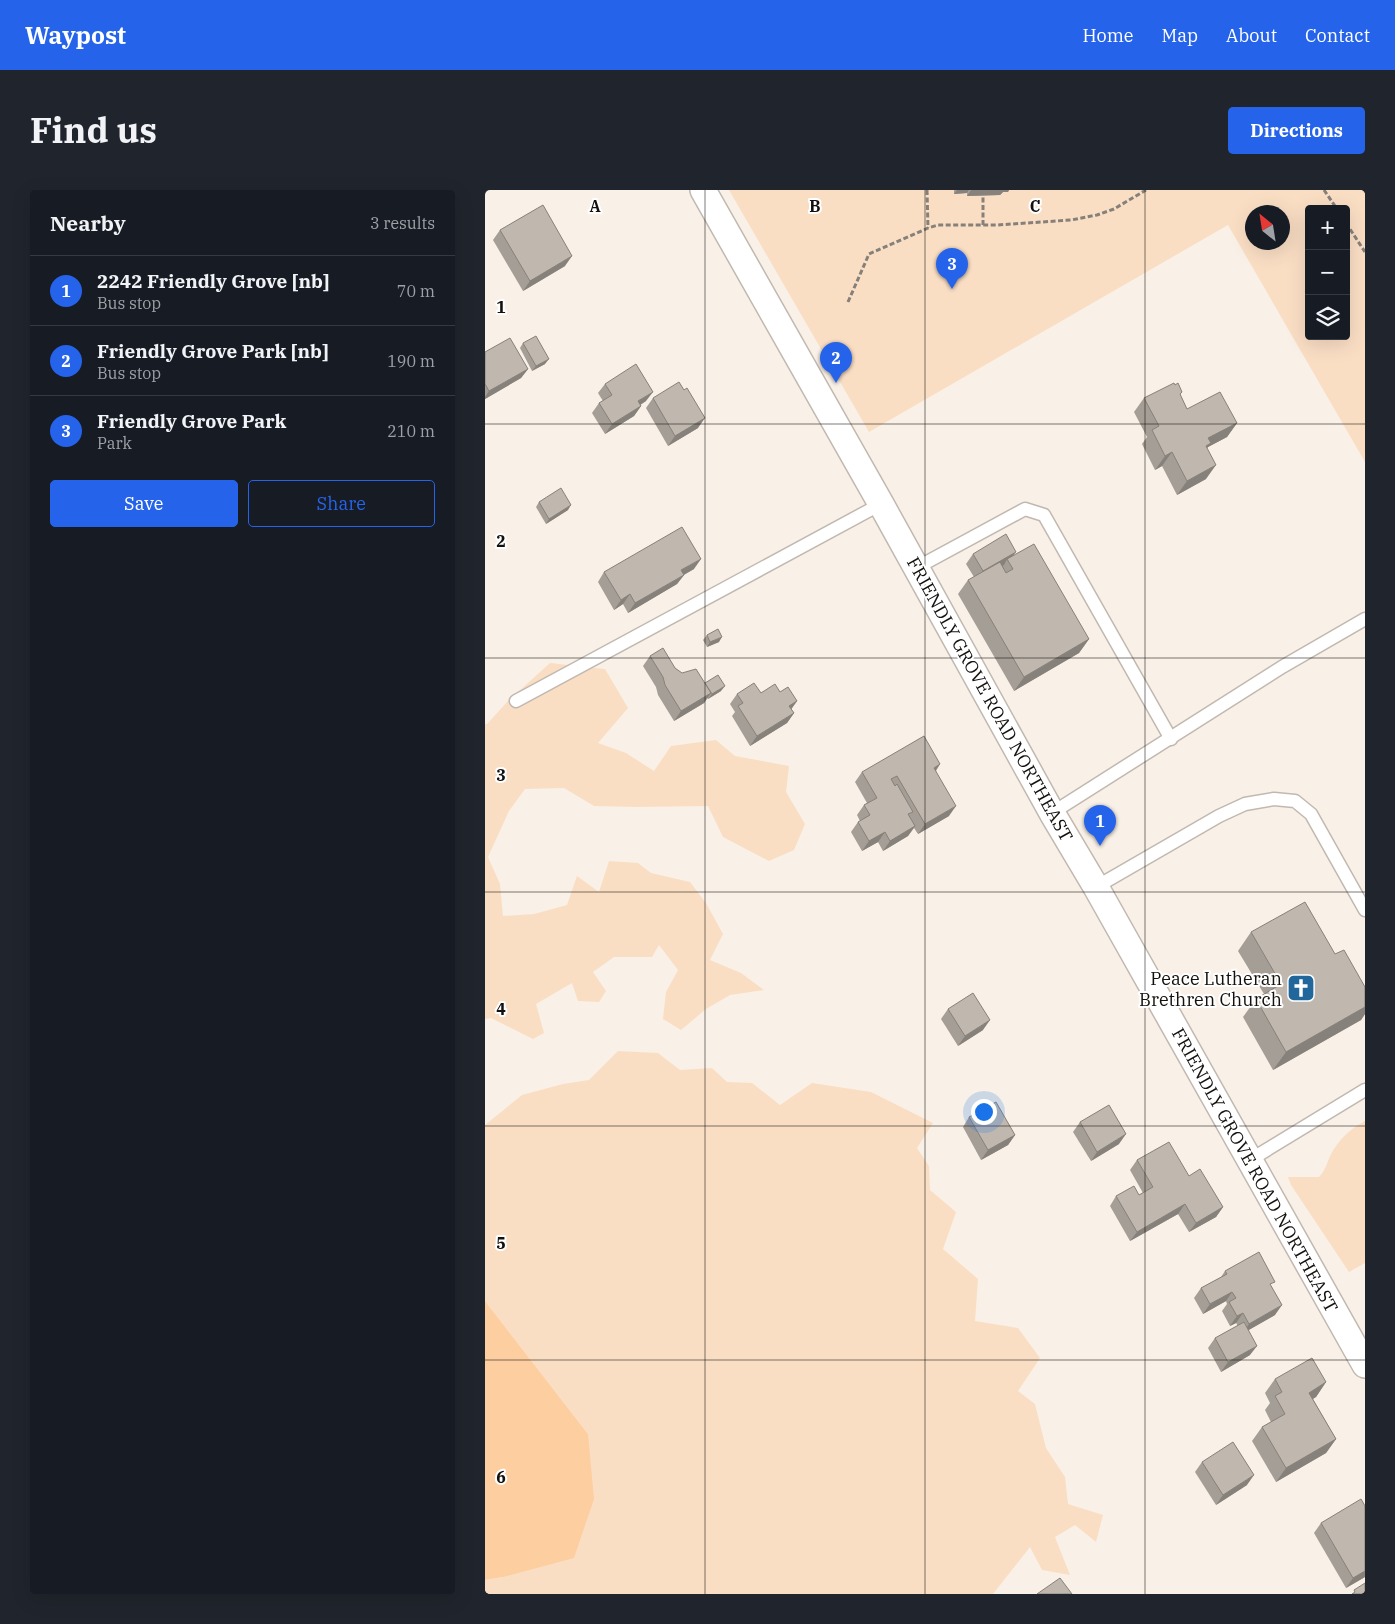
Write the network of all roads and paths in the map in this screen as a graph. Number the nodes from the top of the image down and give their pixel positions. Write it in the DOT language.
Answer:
graph roads {
  1 [pos="703,190"];
  2 [pos="927,190"];
  3 [pos="1146,190"];
  4 [pos="1324,190"];
  5 [pos="983,195"];
  6 [pos="1334,205"];
  7 [pos="983,225"];
  8 [pos="928,228"];
  9 [pos="1350,228"];
  10 [pos="1365,252"];
  11 [pos="848,302"];
  12 [pos="881,504"];
  13 [pos="917,568"];
  14 [pos="1365,619"];
  15 [pos="516,701"];
  16 [pos="1171,739"];
  17 [pos="1052,813"];
  18 [pos="1096,888"];
  19 [pos="1365,910"];
  20 [pos="1365,1090"];
  21 [pos="1250,1160"];
  22 [pos="1365,1365"];
  1 -- 12 [label="street, FRIENDLY GROVE ROAD NORTHEAST"];
  2 -- 8 [label="path"];
  3 -- 7 [label="path"];
  4 -- 6 [label="path"];
  5 -- 7 [label="path"];
  7 -- 8 [label="path"];
  8 -- 11 [label="path"];
  9 -- 10 [label="path"];
  12 -- 13 [label="street, FRIENDLY GROVE ROAD NORTHEAST"];
  12 -- 15 [label="lane"];
  13 -- 16 [label="lane"];
  13 -- 17 [label="street, FRIENDLY GROVE ROAD NORTHEAST"];
  14 -- 16 [label="lane"];
  16 -- 17 [label="lane"];
  17 -- 18 [label="street, FRIENDLY GROVE ROAD NORTHEAST"];
  18 -- 19 [label="lane"];
  18 -- 21 [label="street, FRIENDLY GROVE ROAD NORTHEAST"];
  20 -- 21 [label="lane"];
  21 -- 22 [label="street, FRIENDLY GROVE ROAD NORTHEAST"];
}
